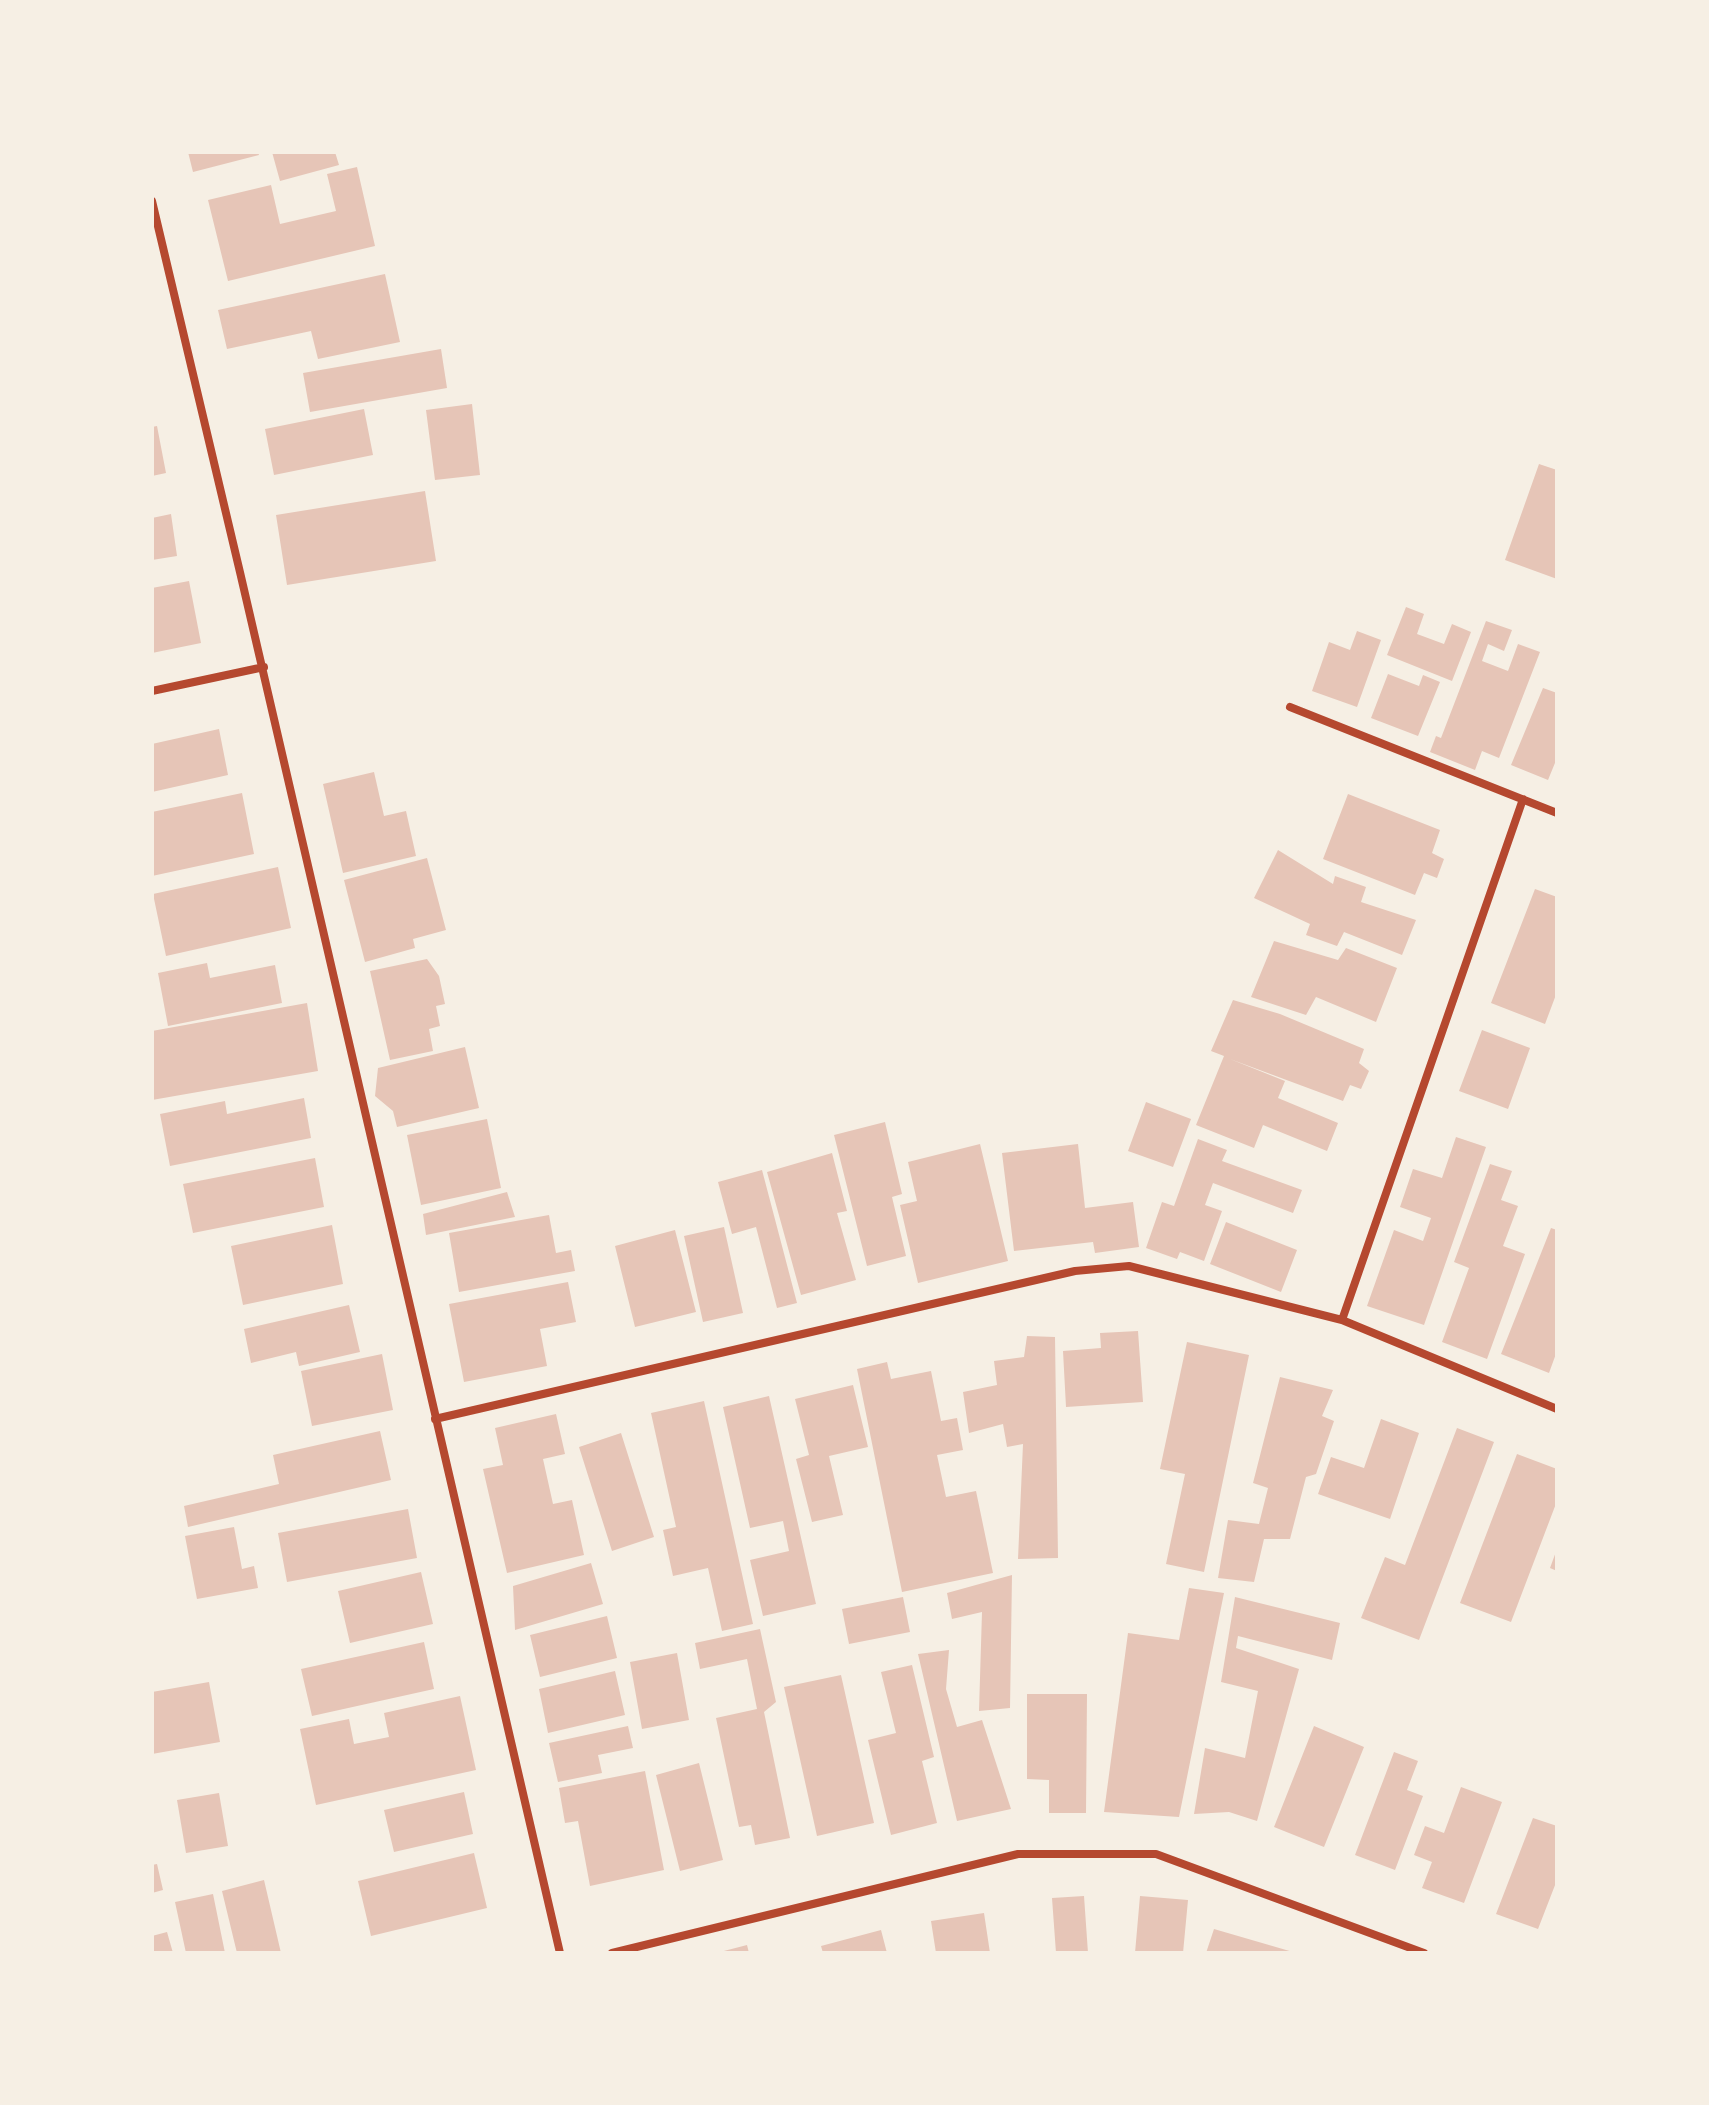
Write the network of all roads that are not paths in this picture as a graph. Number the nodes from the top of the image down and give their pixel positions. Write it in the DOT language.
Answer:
graph roads {
  1 [pos="152,201"];
  2 [pos="264,667"];
  3 [pos="152,691"];
  4 [pos="1290,707"];
  5 [pos="1523,799"];
  6 [pos="1557,813"];
  7 [pos="1342,1320"];
  8 [pos="1557,1409"];
  9 [pos="435,1419"];
  10 [pos="560,1953"];
  11 [pos="612,1953"];
  12 [pos="1424,1953"];
  1 -- 2 [label="street"];
  2 -- 3 [label="street"];
  2 -- 9 [label="street"];
  4 -- 5 [label="street"];
  5 -- 6 [label="street"];
  5 -- 7 [label="street"];
  7 -- 8 [label="street"];
  7 -- 9 [label="street"];
  9 -- 10 [label="street"];
  11 -- 12 [label="street"];
}
